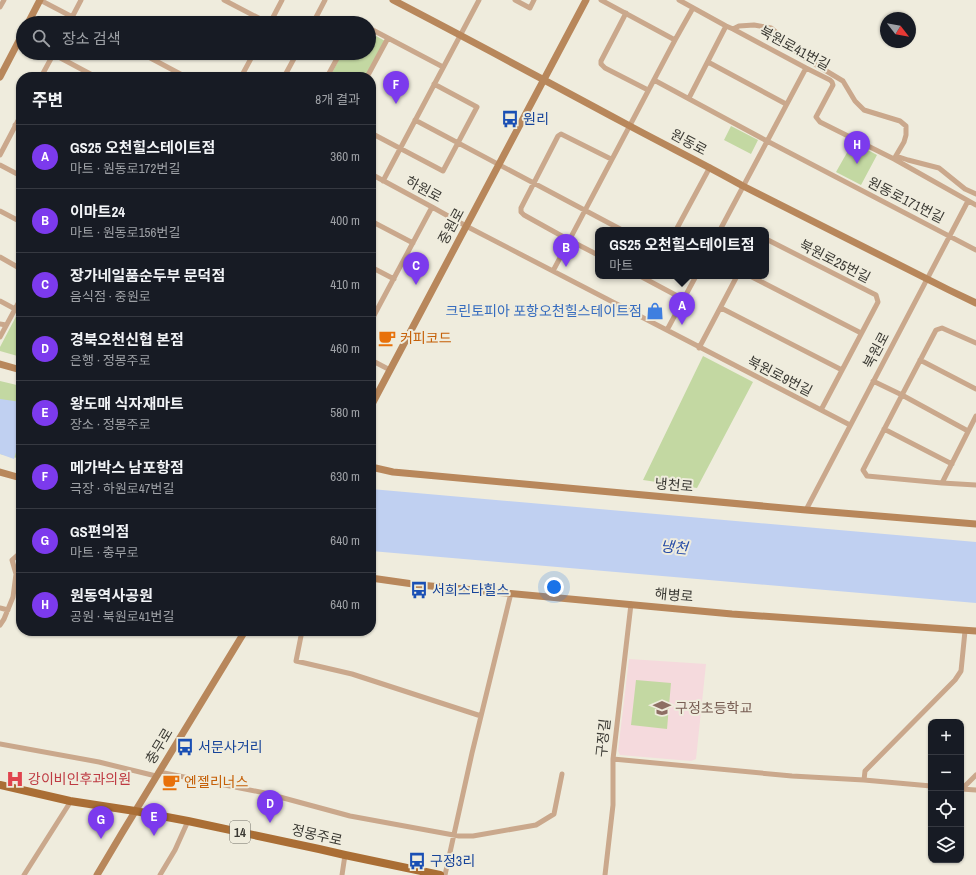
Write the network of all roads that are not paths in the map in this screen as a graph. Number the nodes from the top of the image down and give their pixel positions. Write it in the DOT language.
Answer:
graph roads {
  1 [pos="4,0"];
  2 [pos="40,0"];
  3 [pos="81,0"];
  4 [pos="224,0"];
  5 [pos="282,0"];
  6 [pos="325,0"];
  7 [pos="393,0"];
  8 [pos="479,0"];
  9 [pos="514,0"];
  10 [pos="534,0"];
  11 [pos="586,0"];
  12 [pos="601,0"];
  13 [pos="679,0"];
  14 [pos="0,7"];
  15 [pos="693,8"];
  16 [pos="626,13"];
  17 [pos="32,16"];
  18 [pos="70,16"];
  19 [pos="73,16"];
  20 [pos="255,16"];
  21 [pos="273,16"];
  22 [pos="317,16"];
  23 [pos="726,26"];
  24 [pos="733,29"];
  25 [pos="376,32"];
  26 [pos="460,35"];
  27 [pos="388,38"];
  28 [pos="675,40"];
  29 [pos="16,46"];
  30 [pos="50,60"];
  31 [pos="64,60"];
  32 [pos="154,60"];
  33 [pos="250,60"];
  34 [pos="293,60"];
  35 [pos="336,60"];
  36 [pos="708,62"];
  37 [pos="443,67"];
  38 [pos="806,68"];
  39 [pos="44,72"];
  40 [pos="87,72"];
  41 [pos="177,72"];
  42 [pos="244,72"];
  43 [pos="287,72"];
  44 [pos="330,72"];
  45 [pos="370,72"];
  46 [pos="0,77"];
  47 [pos="544,79"];
  48 [pos="654,80"];
  49 [pos="434,84"];
  50 [pos="648,90"];
  51 [pos="689,98"];
  52 [pos="786,104"];
  53 [pos="415,120"];
  54 [pos="15,125"];
  55 [pos="629,126"];
  56 [pos="376,137"];
  57 [pos="767,141"];
  58 [pos="458,144"];
  59 [pos="400,149"];
  60 [pos="0,155"];
  61 [pos="895,157"];
  62 [pos="611,160"];
  63 [pos="0,165"];
  64 [pos="498,165"];
  65 [pos="710,168"];
  66 [pos="16,173"];
  67 [pos="376,176"];
  68 [pos="383,180"];
  69 [pos="533,184"];
  70 [pos="743,186"];
  71 [pos="976,194"];
  72 [pos="968,201"];
  73 [pos="976,205"];
  74 [pos="432,206"];
  75 [pos="0,211"];
  76 [pos="584,211"];
  77 [pos="16,219"];
  78 [pos="376,224"];
  79 [pos="466,226"];
  80 [pos="616,227"];
  81 [pos="678,227"];
  82 [pos="722,227"];
  83 [pos="950,236"];
  84 [pos="569,240"];
  85 [pos="769,241"];
  86 [pos="413,243"];
  87 [pos="976,250"];
  88 [pos="595,253"];
  89 [pos="0,257"];
  90 [pos="16,266"];
  91 [pos="376,270"];
  92 [pos="553,271"];
  93 [pos="394,279"];
  94 [pos="652,279"];
  95 [pos="694,279"];
  96 [pos="736,279"];
  97 [pos="756,279"];
  98 [pos="927,279"];
  99 [pos="683,299"];
  100 [pos="0,301"];
  101 [pos="976,302"];
  102 [pos="376,308"];
  103 [pos="721,308"];
  104 [pos="15,309"];
  105 [pos="0,324"];
  106 [pos="6,325"];
  107 [pos="667,330"];
  108 [pos="860,333"];
  109 [pos="0,337"];
  110 [pos="976,343"];
  111 [pos="699,348"];
  112 [pos="920,360"];
  113 [pos="376,363"];
  114 [pos="0,364"];
  115 [pos="16,369"];
  116 [pos="390,370"];
  117 [pos="842,370"];
  118 [pos="873,381"];
  119 [pos="976,389"];
  120 [pos="902,396"];
  121 [pos="376,397"];
  122 [pos="821,410"];
  123 [pos="976,416"];
  124 [pos="850,425"];
  125 [pos="884,429"];
  126 [pos="968,431"];
  127 [pos="952,464"];
  128 [pos="376,468"];
  129 [pos="0,472"];
  130 [pos="16,477"];
  131 [pos="942,483"];
  132 [pos="976,485"];
  133 [pos="806,510"];
  134 [pos="976,524"];
  135 [pos="16,556"];
  136 [pos="16,574"];
  137 [pos="16,574"];
  138 [pos="376,579"];
  139 [pos="511,593"];
  140 [pos="631,604"];
  141 [pos="0,608"];
  142 [pos="8,610"];
  143 [pos="0,625"];
  144 [pos="965,630"];
  145 [pos="976,631"];
  146 [pos="242,636"];
  147 [pos="301,636"];
  148 [pos="481,716"];
  149 [pos="0,744"];
  150 [pos="613,759"];
  151 [pos="157,774"];
  152 [pos="562,774"];
  153 [pos="976,775"];
  154 [pos="864,780"];
  155 [pos="0,785"];
  156 [pos="928,786"];
  157 [pos="964,787"];
  158 [pos="964,789"];
  159 [pos="976,790"];
  160 [pos="71,801"];
  161 [pos="135,811"];
  162 [pos="188,821"];
  163 [pos="454,835"];
  164 [pos="345,855"];
  165 [pos="24,875"];
  166 [pos="97,875"];
  167 [pos="160,875"];
  168 [pos="342,875"];
  169 [pos="440,875"];
  170 [pos="445,875"];
  171 [pos="606,875"];
  1 -- 14 [label="street"];
  2 -- 17 [label="street"];
  2 -- 18 [label="street"];
  3 -- 19 [label="street"];
  4 -- 20 [label="street"];
  5 -- 21 [label="street"];
  6 -- 22 [label="street"];
  7 -- 26 [label="street, 원동로"];
  8 -- 26 [label="street"];
  9 -- 10 [label="street"];
  11 -- 47 [label="street, 중원로"];
  12 -- 16 [label="street"];
  13 -- 15 [label="street, 북원로41번길"];
  15 -- 23 [label="street, 북원로41번길"];
  15 -- 28 [label="street"];
  16 -- 28 [label="street"];
  16 -- 50 [label="street"];
  23 -- 24 [label="street, 북원로41번길"];
  23 -- 36 [label="street"];
  24 -- 38 [label="street, 북원로41번길"];
  24 -- 61 [label="street"];
  25 -- 27 [label="street"];
  26 -- 37 [label="street"];
  26 -- 47 [label="street, 원동로"];
  27 -- 37 [label="street"];
  27 -- 45 [label="street"];
  28 -- 48 [label="street"];
  29 -- 46 [label="street"];
  30 -- 39 [label="street"];
  31 -- 40 [label="street"];
  32 -- 41 [label="street"];
  33 -- 42 [label="street"];
  34 -- 43 [label="street"];
  35 -- 44 [label="street"];
  36 -- 51 [label="street"];
  36 -- 52 [label="street"];
  37 -- 49 [label="street"];
  38 -- 52 [label="street"];
  38 -- 61 [label="street, 북원로41번길"];
  47 -- 55 [label="street, 원동로"];
  47 -- 64 [label="street, 중원로"];
  48 -- 50 [label="street"];
  48 -- 51 [label="street, 원동로171번길"];
  49 -- 53 [label="street"];
  49 -- 58 [label="street"];
  50 -- 55 [label="street"];
  51 -- 57 [label="street, 원동로171번길"];
  52 -- 57 [label="street"];
  53 -- 58 [label="street"];
  53 -- 59 [label="street"];
  54 -- 60 [label="street"];
  55 -- 62 [label="street"];
  55 -- 65 [label="street, 원동로"];
  56 -- 59 [label="street"];
  57 -- 70 [label="street"];
  57 -- 83 [label="street, 원동로171번길"];
  58 -- 59 [label="street"];
  58 -- 64 [label="street"];
  59 -- 68 [label="street"];
  61 -- 71 [label="street"];
  61 -- 72 [label="street, 북원로41번길"];
  62 -- 69 [label="street"];
  62 -- 76 [label="street"];
  63 -- 66 [label="street"];
  64 -- 69 [label="street"];
  64 -- 79 [label="street, 중원로"];
  65 -- 70 [label="street, 원동로"];
  65 -- 81 [label="street"];
  67 -- 68 [label="street, 하원로"];
  68 -- 74 [label="street, 하원로"];
  69 -- 76 [label="street"];
  69 -- 84 [label="street"];
  70 -- 82 [label="street"];
  70 -- 98 [label="street, 원동로"];
  72 -- 73 [label="street, 북원로41번길"];
  72 -- 83 [label="street, 북원로"];
  74 -- 79 [label="street, 하원로"];
  74 -- 86 [label="street"];
  75 -- 77 [label="street"];
  76 -- 80 [label="street"];
  76 -- 84 [label="street"];
  78 -- 86 [label="street"];
  79 -- 92 [label="street, 북원로9번길"];
  79 -- 116 [label="street, 중원로"];
  83 -- 87 [label="street, 원동로171번길"];
  83 -- 98 [label="street, 북원로"];
  84 -- 88 [label="street"];
  84 -- 92 [label="street"];
  85 -- 108 [label="street, 북원로25번길"];
  86 -- 93 [label="street"];
  89 -- 90 [label="street"];
  91 -- 93 [label="street"];
  92 -- 107 [label="street, 북원로9번길"];
  93 -- 102 [label="street"];
  94 -- 99 [label="street"];
  95 -- 99 [label="street"];
  96 -- 103 [label="street"];
  97 -- 108 [label="street"];
  98 -- 101 [label="street, 원동로"];
  98 -- 118 [label="street, 북원로"];
  99 -- 107 [label="street"];
  100 -- 104 [label="street"];
  103 -- 111 [label="street"];
  103 -- 117 [label="street"];
  104 -- 106 [label="street"];
  105 -- 106 [label="street"];
  106 -- 109 [label="street"];
  107 -- 111 [label="street, 북원로9번길"];
  108 -- 117 [label="street, 북원로25번길"];
  110 -- 112 [label="street"];
  111 -- 122 [label="street, 북원로9번길"];
  112 -- 119 [label="street"];
  112 -- 120 [label="street"];
  113 -- 116 [label="street"];
  114 -- 115 [label="street"];
  116 -- 121 [label="street, 중원로"];
  117 -- 122 [label="street, 북원로25번길"];
  118 -- 120 [label="street"];
  118 -- 124 [label="street, 북원로"];
  120 -- 125 [label="street"];
  120 -- 126 [label="street"];
  122 -- 124 [label="street, 북원로9번길"];
  123 -- 126 [label="street"];
  124 -- 133 [label="street, 북원로"];
  125 -- 127 [label="street"];
  125 -- 131 [label="street"];
  126 -- 127 [label="street"];
  127 -- 131 [label="street"];
  128 -- 133 [label="street, 냉천로"];
  129 -- 130 [label="street"];
  131 -- 132 [label="street"];
  133 -- 134 [label="street, 냉천로"];
  135 -- 137 [label="street"];
  136 -- 142 [label="street"];
  138 -- 139 [label="street, 해병로"];
  139 -- 140 [label="street, 해병로"];
  139 -- 148 [label="street"];
  140 -- 144 [label="street, 해병로"];
  140 -- 150 [label="street, 구정길"];
  141 -- 142 [label="street"];
  142 -- 143 [label="street"];
  144 -- 145 [label="street, 해병로"];
  144 -- 154 [label="street"];
  146 -- 151 [label="street, 충무로"];
  147 -- 148 [label="street"];
  148 -- 163 [label="street"];
  149 -- 151 [label="street"];
  150 -- 154 [label="street"];
  150 -- 171 [label="street, 구정길"];
  151 -- 161 [label="street, 충무로"];
  151 -- 163 [label="street"];
  152 -- 163 [label="street"];
  153 -- 157 [label="street"];
  154 -- 156 [label="street"];
  155 -- 160 [label="main road, 정몽주로 / 14"];
  158 -- 159 [label="street"];
  160 -- 161 [label="main road, 정몽주로 / 14"];
  160 -- 165 [label="street"];
  161 -- 162 [label="main road, 정몽주로 / 14"];
  161 -- 166 [label="street, 충무로"];
  162 -- 164 [label="main road, 정몽주로 / 14"];
  162 -- 167 [label="street"];
  163 -- 170 [label="street"];
  164 -- 168 [label="street"];
  164 -- 169 [label="main road, 정몽주로 / 14"];
}
